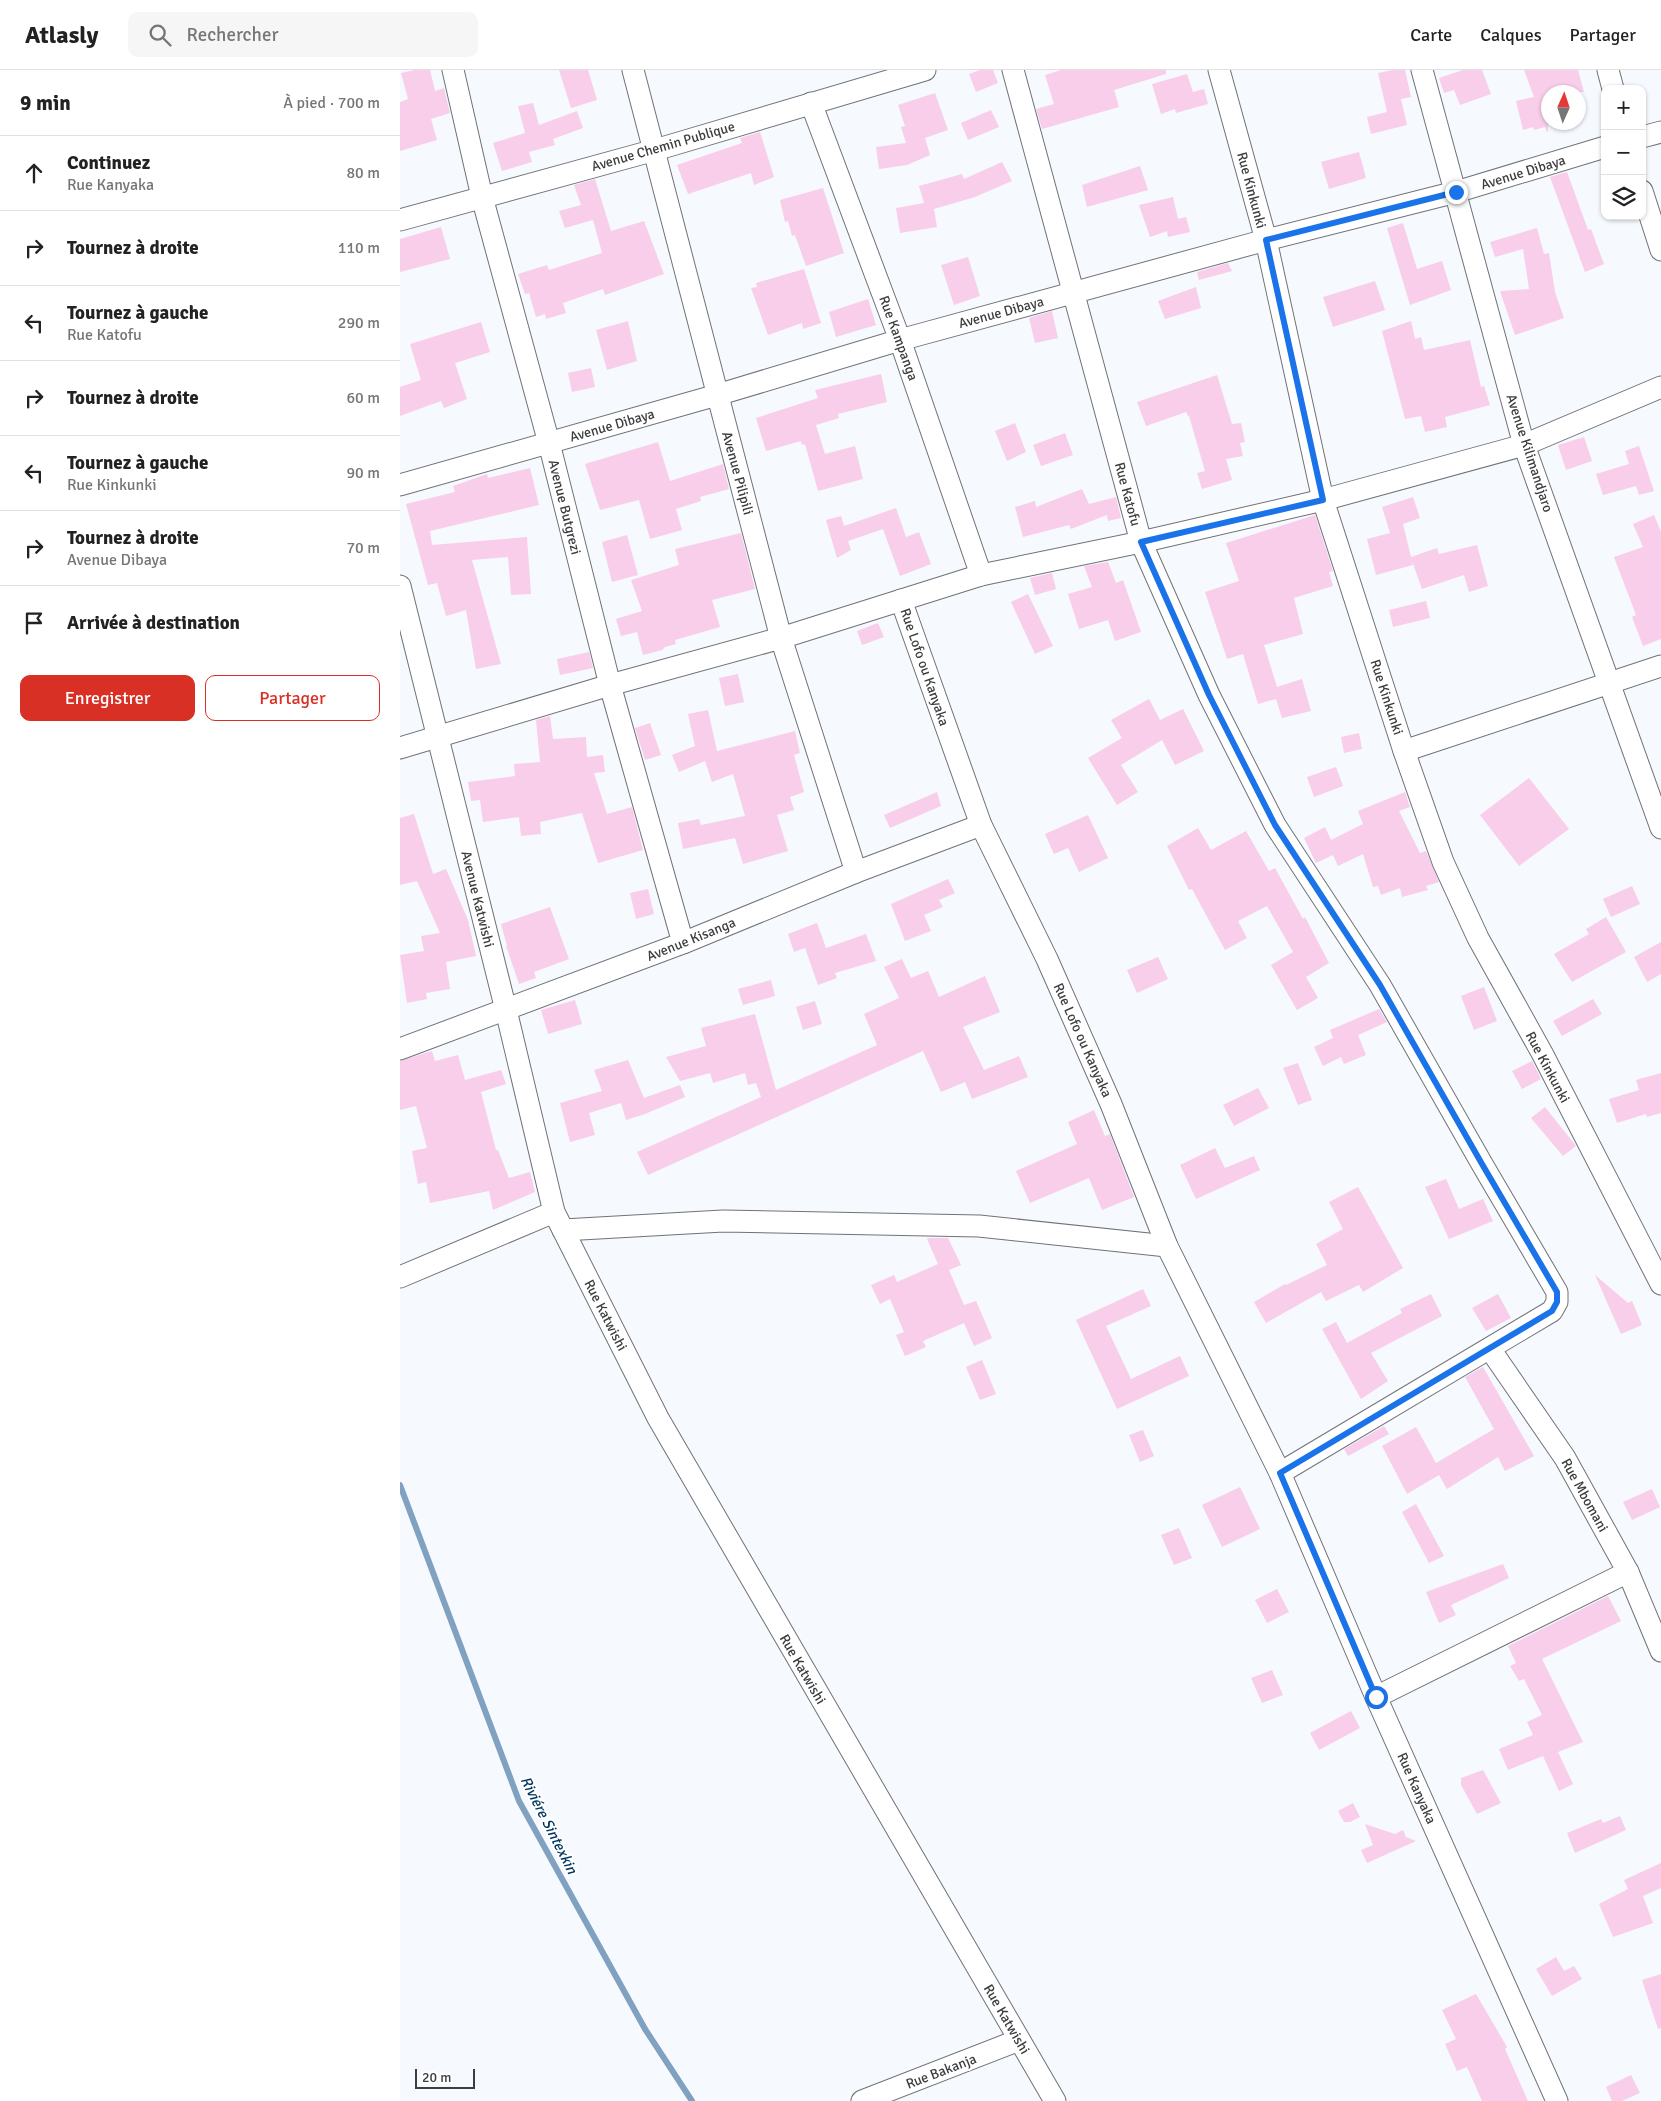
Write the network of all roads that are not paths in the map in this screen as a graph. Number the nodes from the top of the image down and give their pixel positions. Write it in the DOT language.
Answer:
graph roads {
  1 [pos="453,70"];
  2 [pos="633,70"];
  3 [pos="925,70"];
  4 [pos="1013,70"];
  5 [pos="1219,70"];
  6 [pos="1422,70"];
  7 [pos="1608,70"];
  8 [pos="1612,85"];
  9 [pos="811,103"];
  10 [pos="1661,132"];
  11 [pos="1646,135"];
  12 [pos="1601,148"];
  13 [pos="655,150"];
  14 [pos="1456,192"];
  15 [pos="482,198"];
  16 [pos="1646,203"];
  17 [pos="400,220"];
  18 [pos="1266,240"];
  19 [pos="1661,250"];
  20 [pos="1073,293"];
  21 [pos="900,340"];
  22 [pos="1661,387"];
  23 [pos="717,395"];
  24 [pos="549,442"];
  25 [pos="1524,445"];
  26 [pos="400,485"];
  27 [pos="1323,500"];
  28 [pos="1141,542"];
  29 [pos="981,575"];
  30 [pos="400,586"];
  31 [pos="901,600"];
  32 [pos="781,638"];
  33 [pos="1661,666"];
  34 [pos="1611,684"];
  35 [pos="610,685"];
  36 [pos="438,737"];
  37 [pos="400,748"];
  38 [pos="1404,751"];
  39 [pos="981,825"];
  40 [pos="1661,828"];
  41 [pos="856,872"];
  42 [pos="683,942"];
  43 [pos="506,1010"];
  44 [pos="400,1049"];
  45 [pos="558,1221"];
  46 [pos="1167,1246"];
  47 [pos="400,1277"];
  48 [pos="1661,1284"];
  49 [pos="1490,1349"];
  50 [pos="1280,1473"];
  51 [pos="1628,1572"];
  52 [pos="1661,1651"];
  53 [pos="1376,1697"];
  54 [pos="1019,2040"];
  55 [pos="862,2101"];
  56 [pos="1055,2101"];
  57 [pos="1557,2101"];
  1 -- 15 [label="street, Avenue Butgrezi"];
  2 -- 13 [label="street, Avenue Pilipili"];
  3 -- 9 [label="street, Avenue Chemin Publique"];
  4 -- 20 [label="street, Rue Katofu"];
  5 -- 18 [label="street, Rue Kinkunki"];
  6 -- 14 [label="street, Avenue Kilimandjaro"];
  7 -- 8 [label="street"];
  9 -- 13 [label="street, Avenue Chemin Publique"];
  9 -- 21 [label="street, Rue Kampanga"];
  10 -- 11 [label="street"];
  12 -- 14 [label="street, Avenue Dibaya"];
  13 -- 15 [label="street, Avenue Chemin Publique"];
  13 -- 23 [label="street, Avenue Pilipili"];
  14 -- 18 [label="street, Avenue Dibaya"];
  14 -- 25 [label="street, Avenue Kilimandjaro"];
  15 -- 17 [label="street, Avenue Chemin Publique"];
  15 -- 24 [label="street, Avenue Butgrezi"];
  16 -- 19 [label="street"];
  18 -- 20 [label="street, Avenue Dibaya"];
  18 -- 27 [label="street, Rue Kinkunki"];
  20 -- 21 [label="street, Avenue Dibaya"];
  20 -- 28 [label="street, Rue Katofu"];
  21 -- 23 [label="street, Avenue Dibaya"];
  21 -- 29 [label="street, Rue Kampanga"];
  22 -- 25 [label="street"];
  23 -- 24 [label="street, Avenue Dibaya"];
  23 -- 32 [label="street, Avenue Pilipili"];
  24 -- 26 [label="street, Avenue Dibaya"];
  24 -- 35 [label="street, Avenue Butgrezi"];
  25 -- 27 [label="street"];
  25 -- 34 [label="street, Avenue Kilimandjaro"];
  27 -- 28 [label="street"];
  27 -- 38 [label="street, Rue Kinkunki"];
  28 -- 29 [label="street"];
  28 -- 49 [label="street, Rue Katofu"];
  29 -- 31 [label="street"];
  30 -- 36 [label="street, Avenue Katwishi"];
  31 -- 32 [label="street"];
  31 -- 39 [label="street, Rue Lofo ou Kanyaka"];
  32 -- 35 [label="street"];
  32 -- 41 [label="street, Avenue Pilipili"];
  33 -- 34 [label="street"];
  34 -- 38 [label="street"];
  34 -- 40 [label="street, Avenue Kilimandjaro"];
  35 -- 36 [label="street"];
  35 -- 42 [label="street, Avenue Butgrezi"];
  36 -- 37 [label="street"];
  36 -- 43 [label="street, Avenue Katwishi"];
  38 -- 48 [label="street, Rue Kinkunki"];
  39 -- 41 [label="street, Avenue Kisanga"];
  39 -- 46 [label="street, Rue Lofo ou Kanyaka"];
  41 -- 42 [label="street, Avenue Kisanga"];
  42 -- 43 [label="street, Avenue Kisanga"];
  43 -- 44 [label="street, Avenue Kisanga"];
  43 -- 45 [label="street, Avenue Katwishi"];
  45 -- 46 [label="street"];
  45 -- 47 [label="street"];
  45 -- 54 [label="street, Rue Katwishi"];
  46 -- 50 [label="street, Rue Lofo ou Kanyaka"];
  49 -- 50 [label="street"];
  49 -- 51 [label="street, Rue Mbomani"];
  50 -- 53 [label="street, Rue Kanyaka"];
  51 -- 52 [label="street, Rue Mbomani"];
  51 -- 53 [label="street"];
  53 -- 57 [label="street, Rue Kanyaka"];
  54 -- 55 [label="street, Rue Bakanja"];
  54 -- 56 [label="street, Rue Katwishi"];
}
